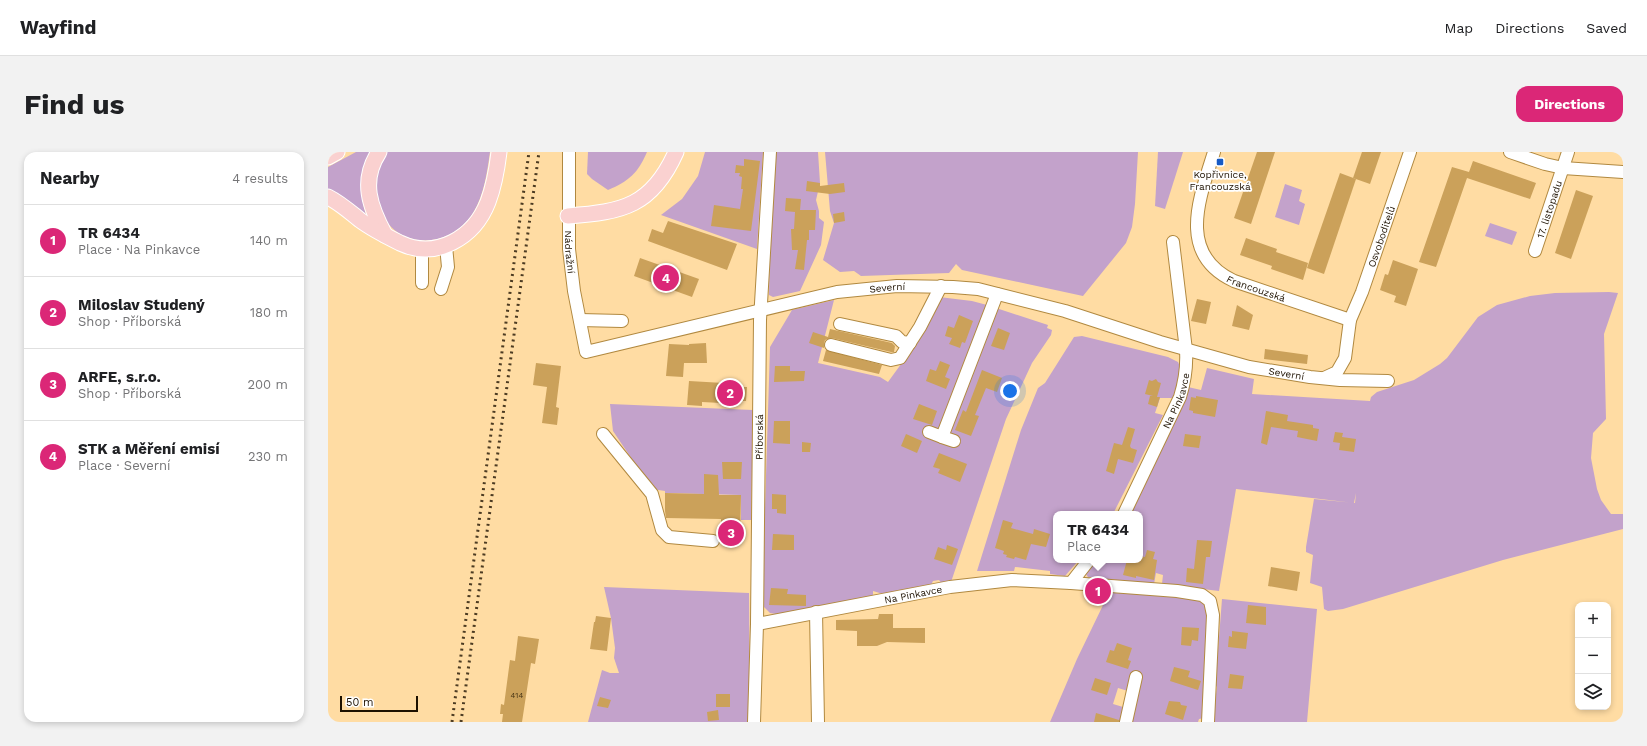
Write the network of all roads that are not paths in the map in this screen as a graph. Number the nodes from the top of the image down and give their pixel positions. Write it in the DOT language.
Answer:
graph roads {
  1 [pos="336,152"];
  2 [pos="379,152"];
  3 [pos="499,152"];
  4 [pos="569,152"];
  5 [pos="676,152"];
  6 [pos="770,152"];
  7 [pos="1214,152"];
  8 [pos="1410,152"];
  9 [pos="1510,152"];
  10 [pos="1568,152"];
  11 [pos="328,156"];
  12 [pos="1563,168"];
  13 [pos="1623,172"];
  14 [pos="328,197"];
  15 [pos="568,216"];
  16 [pos="385,234"];
  17 [pos="1173,242"];
  18 [pos="446,246"];
  19 [pos="422,249"];
  20 [pos="1535,251"];
  21 [pos="422,283"];
  22 [pos="941,286"];
  23 [pos="441,289"];
  24 [pos="998,294"];
  25 [pos="762,310"];
  26 [pos="580,320"];
  27 [pos="1350,320"];
  28 [pos="622,321"];
  29 [pos="840,324"];
  30 [pos="910,343"];
  31 [pos="831,345"];
  32 [pos="1186,350"];
  33 [pos="586,352"];
  34 [pos="1322,378"];
  35 [pos="1388,381"];
  36 [pos="929,432"];
  37 [pos="603,434"];
  38 [pos="942,437"];
  39 [pos="954,441"];
  40 [pos="1125,511"];
  41 [pos="713,541"];
  42 [pos="1087,563"];
  43 [pos="1070,583"];
  44 [pos="816,612"];
  45 [pos="757,624"];
  46 [pos="1136,676"];
  47 [pos="754,722"];
  48 [pos="818,722"];
  49 [pos="1126,722"];
  50 [pos="1208,722"];
  1 -- 11 [label="main road"];
  2 -- 16 [label="main road"];
  3 -- 18 [label="main road"];
  4 -- 15 [label="street, Nádražní"];
  5 -- 15 [label="main road"];
  6 -- 25 [label="street, Příborská"];
  7 -- 27 [label="street, Francouzská"];
  8 -- 27 [label="street, Osvoboditelů"];
  9 -- 12 [label="street, 17. listopadu"];
  10 -- 12 [label="street, 17. listopadu"];
  12 -- 13 [label="street, 17. listopadu"];
  12 -- 20 [label="street, 17. listopadu"];
  14 -- 16 [label="main road"];
  15 -- 26 [label="street, Nádražní"];
  16 -- 19 [label="main road"];
  17 -- 32 [label="street"];
  18 -- 19 [label="main road"];
  18 -- 23 [label="street"];
  19 -- 21 [label="street"];
  22 -- 24 [label="street, Severní"];
  22 -- 25 [label="street, Severní"];
  22 -- 30 [label="street"];
  24 -- 32 [label="street, Severní"];
  24 -- 38 [label="street"];
  25 -- 33 [label="street, Severní"];
  25 -- 45 [label="street, Příborská"];
  26 -- 28 [label="street"];
  26 -- 33 [label="street, Nádražní"];
  27 -- 34 [label="street"];
  29 -- 30 [label="street"];
  30 -- 31 [label="street"];
  32 -- 34 [label="street, Severní"];
  32 -- 40 [label="street, Na Pinkavce"];
  34 -- 35 [label="street, Severní"];
  36 -- 38 [label="street"];
  37 -- 41 [label="street"];
  38 -- 39 [label="street"];
  42 -- 43 [label="street"];
  43 -- 44 [label="street, Na Pinkavce"];
  43 -- 50 [label="street, Na Pinkavce"];
  44 -- 45 [label="street, Na Pinkavce"];
  44 -- 48 [label="street"];
  45 -- 47 [label="street, Příborská"];
  46 -- 49 [label="street"];
}
